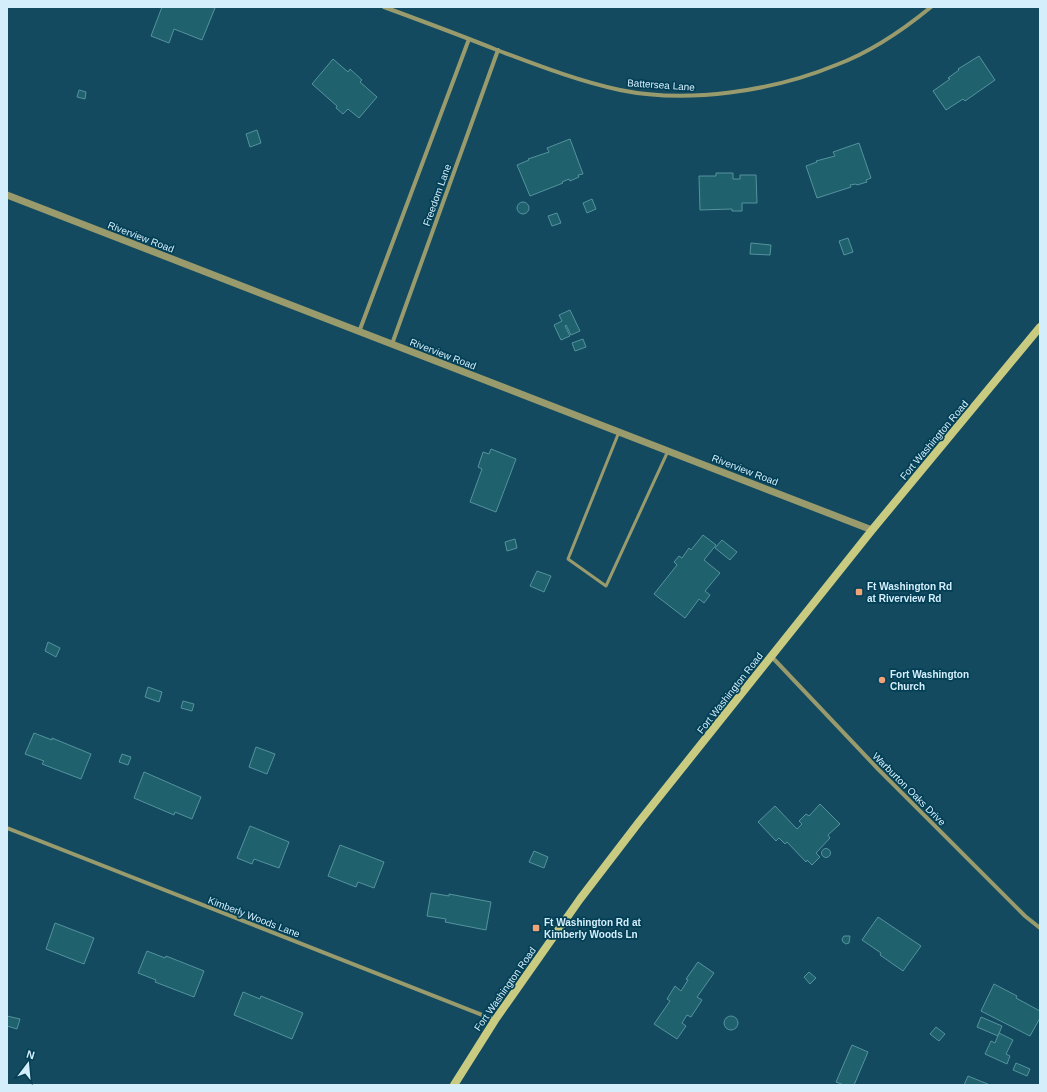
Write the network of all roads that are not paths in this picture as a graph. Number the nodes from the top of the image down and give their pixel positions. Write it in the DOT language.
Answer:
graph roads {
  1 [pos="384,7"];
  2 [pos="931,7"];
  3 [pos="469,39"];
  4 [pos="498,50"];
  5 [pos="7,196"];
  6 [pos="1039,330"];
  7 [pos="359,332"];
  8 [pos="392,344"];
  9 [pos="619,432"];
  10 [pos="668,451"];
  11 [pos="872,530"];
  12 [pos="771,656"];
  13 [pos="7,828"];
  14 [pos="1040,928"];
  15 [pos="495,1020"];
  16 [pos="454,1085"];
  1 -- 3 [label="street, Battersea Lane"];
  2 -- 4 [label="street, Battersea Lane"];
  3 -- 4 [label="street, Battersea Lane"];
  3 -- 7 [label="street"];
  4 -- 8 [label="street, Freedom Lane"];
  5 -- 7 [label="street, Riverview Road"];
  6 -- 11 [label="main road, Fort Washington Road"];
  7 -- 8 [label="street, Riverview Road"];
  8 -- 9 [label="street, Riverview Road"];
  9 -- 10 [label="street, Riverview Road"];
  9 -- 10 [label="lane"];
  10 -- 11 [label="street, Riverview Road"];
  11 -- 12 [label="main road, Fort Washington Road"];
  12 -- 14 [label="street, Warburton Oaks Drive"];
  12 -- 15 [label="main road, Fort Washington Road"];
  13 -- 15 [label="street, Kimberly Woods Lane"];
  15 -- 16 [label="main road, Fort Washington Road"];
}
